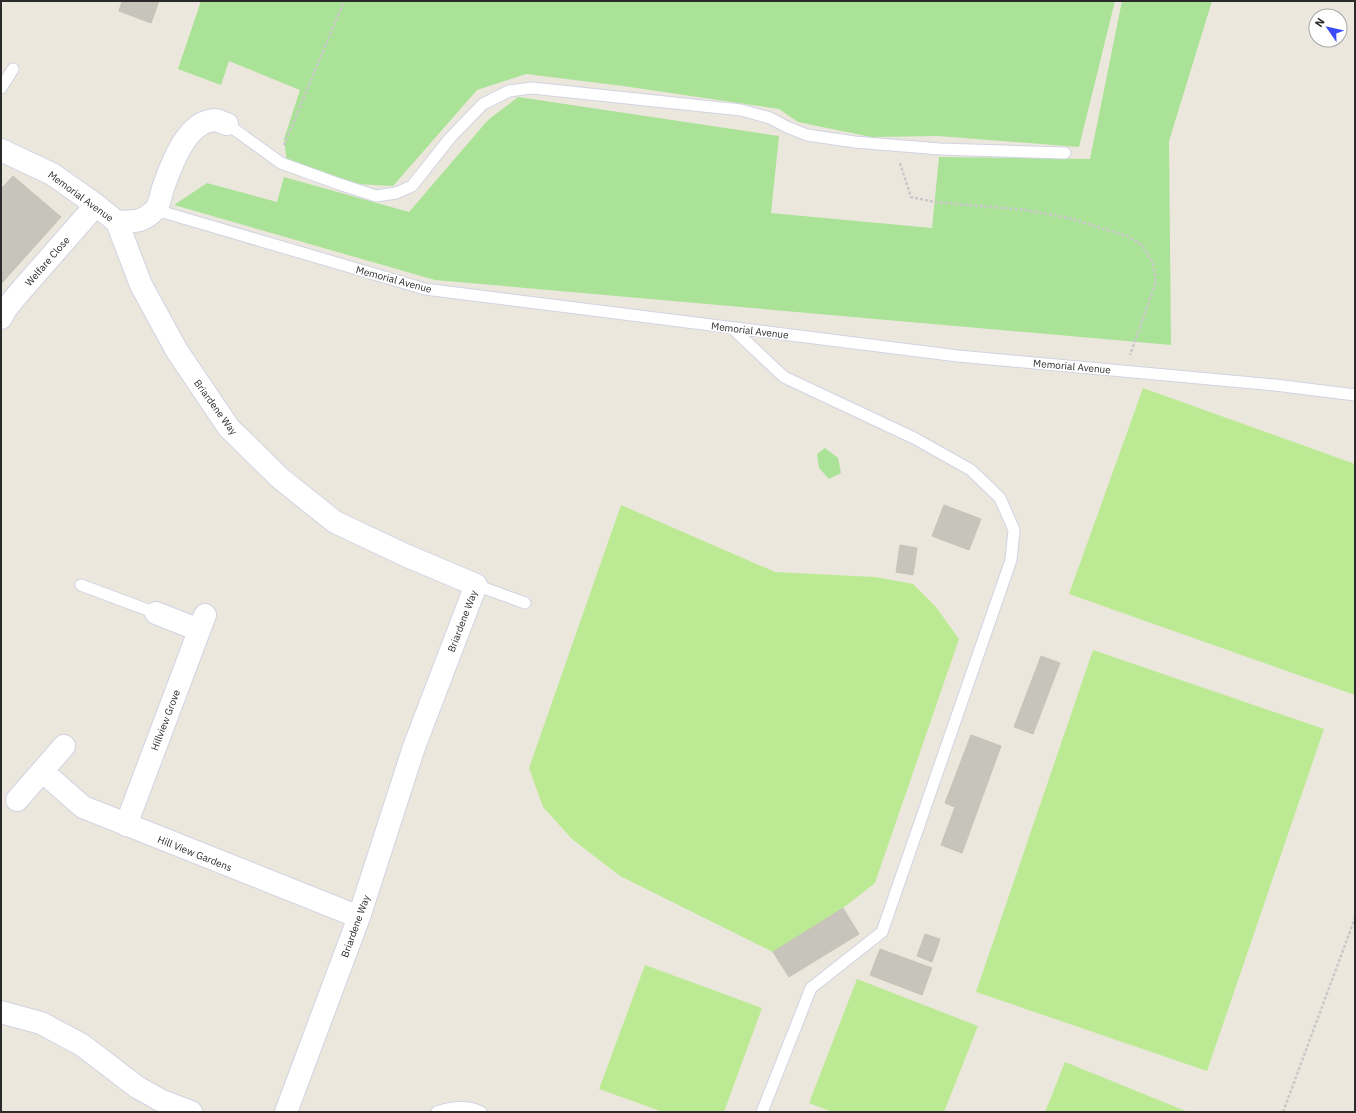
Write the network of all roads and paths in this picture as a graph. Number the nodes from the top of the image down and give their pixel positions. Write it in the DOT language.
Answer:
graph roads {
  1 [pos="344,1"];
  2 [pos="13,69"];
  3 [pos="1,88"];
  4 [pos="227,124"];
  5 [pos="894,145"];
  6 [pos="2,152"];
  7 [pos="1065,153"];
  8 [pos="277,160"];
  9 [pos="96,205"];
  10 [pos="156,210"];
  11 [pos="117,222"];
  12 [pos="1,318"];
  13 [pos="732,328"];
  14 [pos="1123,371"];
  15 [pos="1355,395"];
  16 [pos="81,585"];
  17 [pos="476,585"];
  18 [pos="525,603"];
  19 [pos="156,613"];
  20 [pos="64,746"];
  21 [pos="42,771"];
  22 [pos="17,800"];
  23 [pos="126,826"];
  24 [pos="359,917"];
  25 [pos="1355,918"];
  26 [pos="1,1012"];
  27 [pos="191,1112"];
  28 [pos="286,1112"];
  29 [pos="437,1112"];
  30 [pos="481,1112"];
  31 [pos="762,1112"];
  32 [pos="1283,1112"];
  1 -- 8 [label="path"];
  2 -- 3 [label="lane"];
  4 -- 8 [label="lane"];
  4 -- 10 [label="street"];
  5 -- 7 [label="lane"];
  5 -- 8 [label="lane"];
  5 -- 14 [label="path"];
  6 -- 9 [label="street, Memorial Avenue"];
  9 -- 11 [label="street, Memorial Avenue"];
  9 -- 12 [label="street, Welfare Close"];
  10 -- 11 [label="street"];
  10 -- 13 [label="lane, Memorial Avenue"];
  11 -- 17 [label="street, Briardene Way"];
  13 -- 14 [label="lane, Memorial Avenue"];
  13 -- 31 [label="lane"];
  14 -- 15 [label="lane, Memorial Avenue"];
  16 -- 19 [label="lane"];
  17 -- 18 [label="lane"];
  17 -- 24 [label="street, Briardene Way"];
  19 -- 23 [label="street, Hillview Grove"];
  20 -- 21 [label="street"];
  21 -- 22 [label="street"];
  21 -- 23 [label="street, Hill View Gardens"];
  23 -- 24 [label="street, Hill View Gardens"];
  24 -- 28 [label="street, Briardene Way"];
  25 -- 32 [label="path"];
  26 -- 27 [label="street"];
  29 -- 30 [label="lane"];
}
